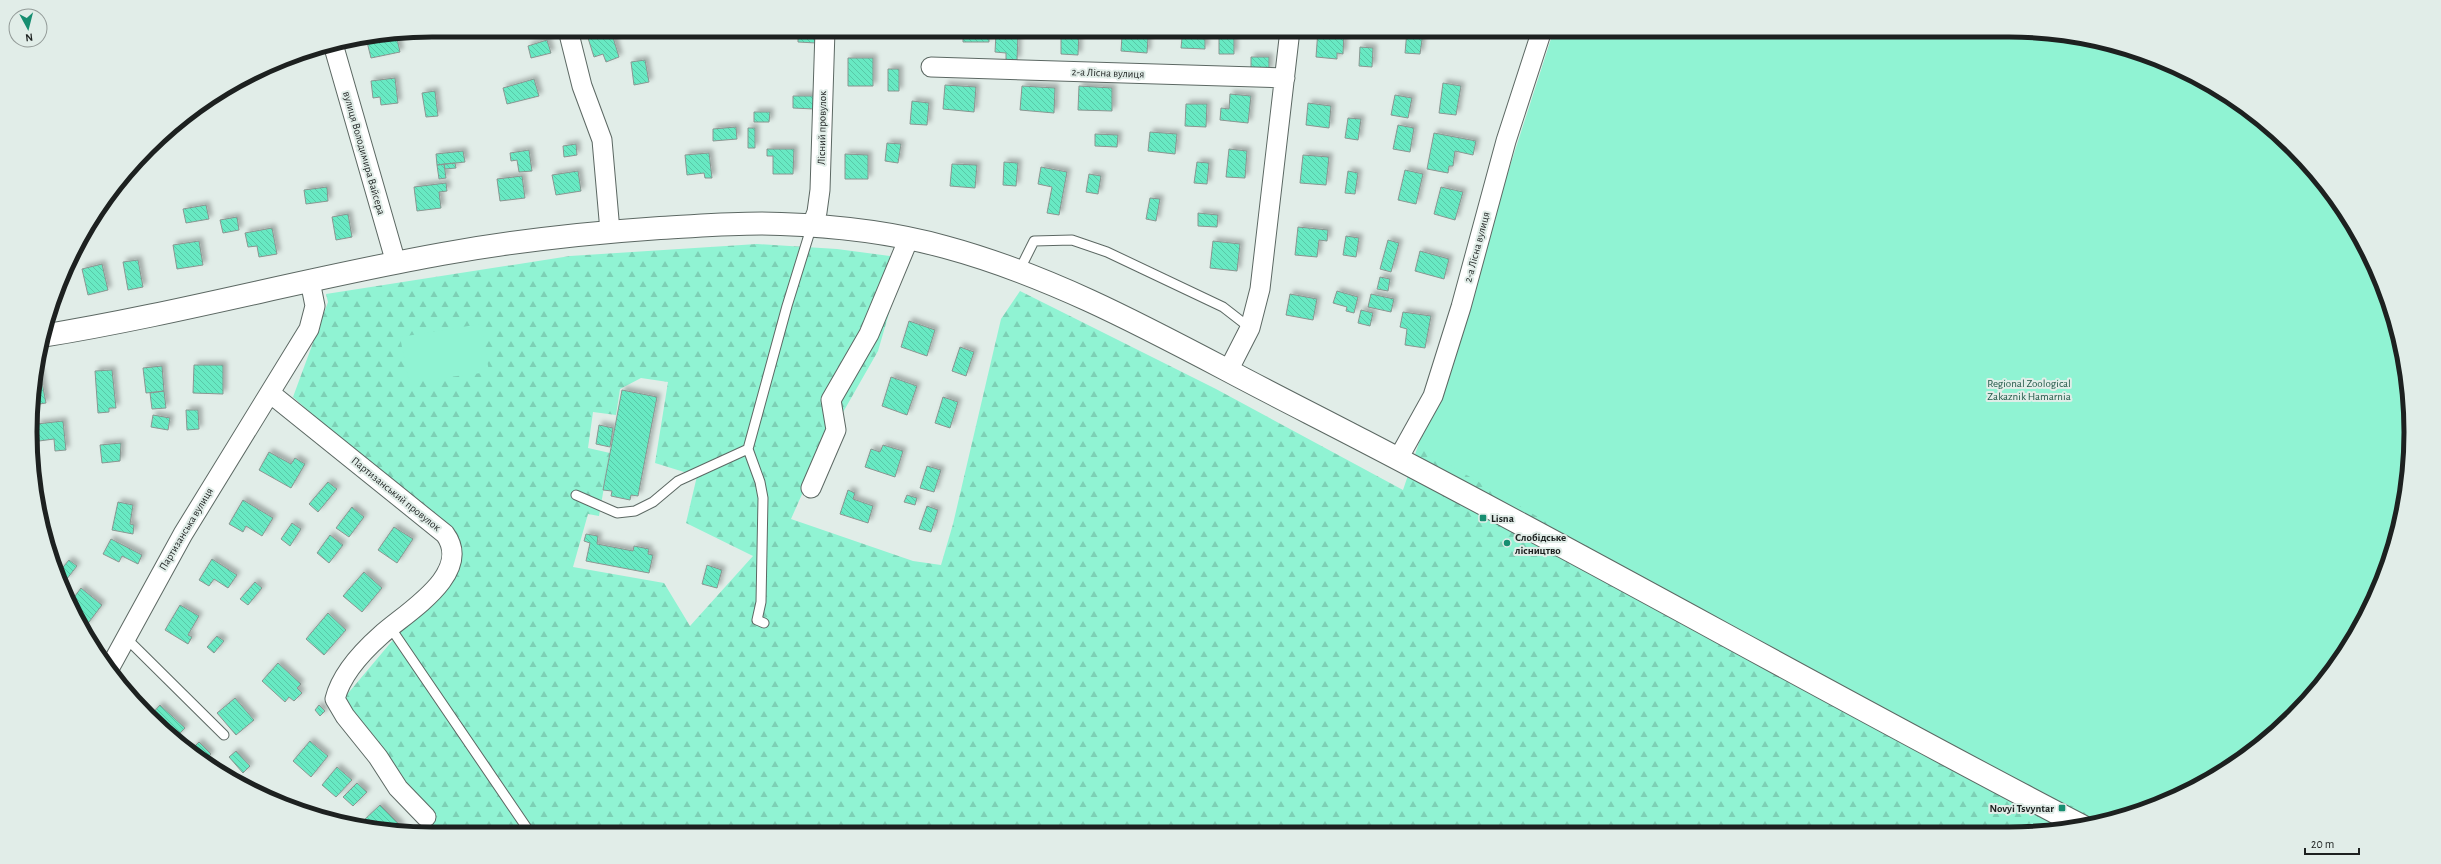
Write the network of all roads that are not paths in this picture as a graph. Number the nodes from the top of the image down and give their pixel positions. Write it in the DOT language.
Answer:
graph roads {
  1 [pos="570,37"];
  2 [pos="825,37"];
  3 [pos="1289,37"];
  4 [pos="1540,37"];
  5 [pos="334,49"];
  6 [pos="931,67"];
  7 [pos="1285,78"];
  8 [pos="812,225"];
  9 [pos="610,231"];
  10 [pos="909,238"];
  11 [pos="396,263"];
  12 [pos="1019,270"];
  13 [pos="310,281"];
  14 [pos="1250,328"];
  15 [pos="49,335"];
  16 [pos="1228,371"];
  17 [pos="270,393"];
  18 [pos="748,449"];
  19 [pos="1398,459"];
  20 [pos="811,488"];
  21 [pos="576,495"];
  22 [pos="764,623"];
  23 [pos="390,627"];
  24 [pos="126,638"];
  25 [pos="112,663"];
  26 [pos="224,735"];
  27 [pos="426,817"];
  28 [pos="2073,822"];
  29 [pos="526,827"];
  1 -- 9 [label="street"];
  2 -- 8 [label="street, Лісний провулок"];
  3 -- 7 [label="street"];
  4 -- 19 [label="street, 2-а Лісна вулиця"];
  5 -- 11 [label="street, вулиця Володимира Вайсера"];
  6 -- 7 [label="street, 2-а Лісна вулиця"];
  7 -- 14 [label="street"];
  8 -- 9 [label="street"];
  8 -- 10 [label="street"];
  8 -- 18 [label="lane"];
  9 -- 11 [label="street"];
  10 -- 12 [label="street"];
  10 -- 20 [label="street"];
  11 -- 13 [label="street"];
  12 -- 14 [label="lane"];
  12 -- 16 [label="street"];
  13 -- 15 [label="street"];
  13 -- 17 [label="street, Партизанська вулиця"];
  14 -- 16 [label="street"];
  16 -- 19 [label="street"];
  17 -- 23 [label="street, Партизанський провулок"];
  17 -- 24 [label="street, Партизанська вулиця"];
  18 -- 21 [label="lane"];
  18 -- 22 [label="lane"];
  19 -- 28 [label="street"];
  23 -- 27 [label="street, Партизанський провулок"];
  23 -- 29 [label="lane"];
  24 -- 25 [label="street, Партизанська вулиця"];
  24 -- 26 [label="lane"];
}
